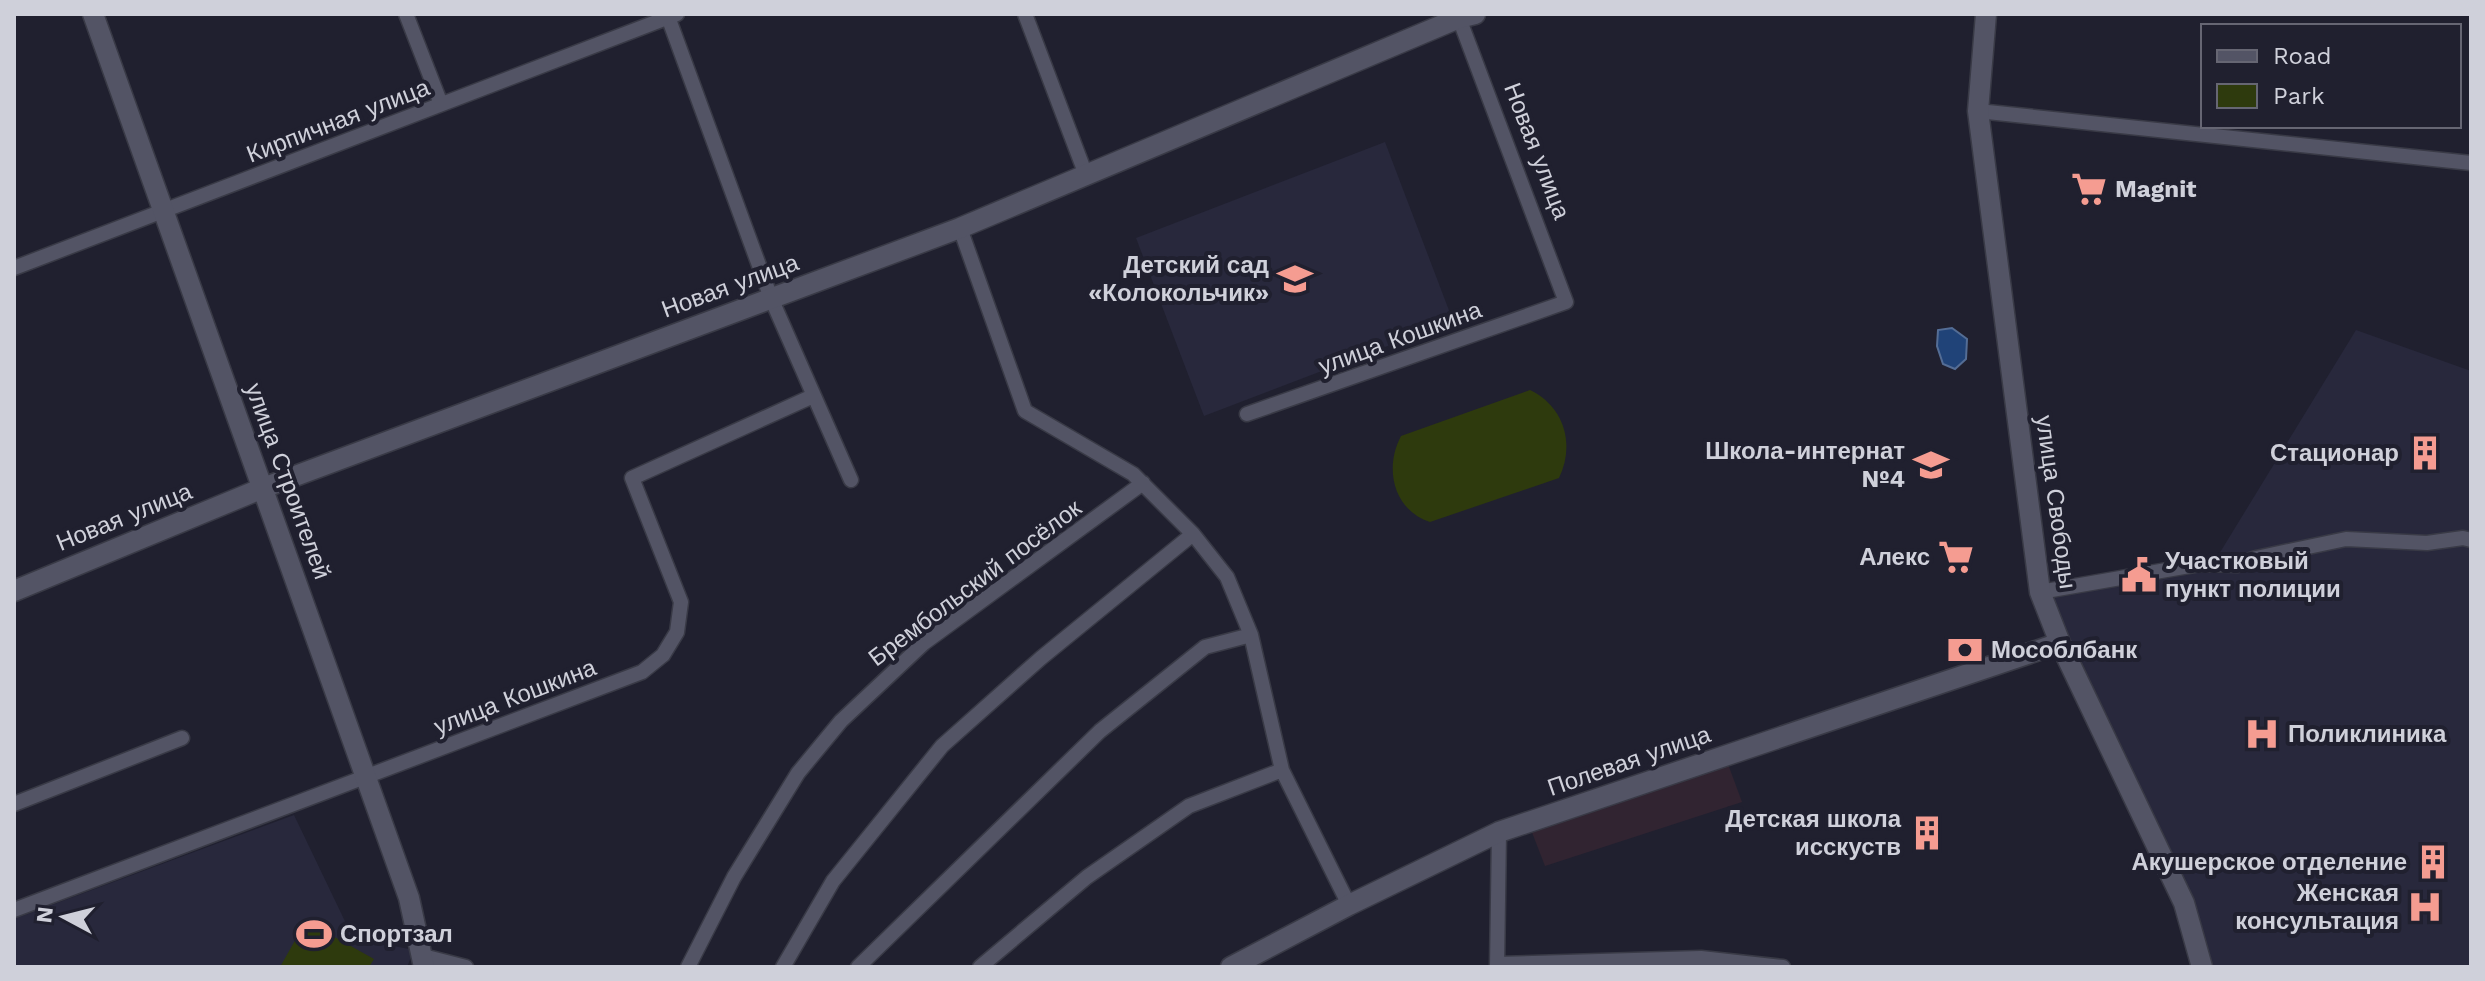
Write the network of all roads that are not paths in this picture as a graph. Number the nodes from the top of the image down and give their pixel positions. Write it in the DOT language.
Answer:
graph roads {
  1 [pos="93,14"];
  2 [pos="406,14"];
  3 [pos="1025,14"];
  4 [pos="1986,14"];
  5 [pos="670,15"];
  6 [pos="1464,15"];
  7 [pos="441,104"];
  8 [pos="1978,111"];
  9 [pos="2471,163"];
  10 [pos="1086,175"];
  11 [pos="164,212"];
  12 [pos="960,228"];
  13 [pos="14,268"];
  14 [pos="771,298"];
  15 [pos="1566,302"];
  16 [pos="813,396"];
  17 [pos="1247,414"];
  18 [pos="851,480"];
  19 [pos="1143,483"];
  20 [pos="263,488"];
  21 [pos="1193,534"];
  22 [pos="2471,540"];
  23 [pos="14,591"];
  24 [pos="2040,592"];
  25 [pos="1251,635"];
  26 [pos="2060,643"];
  27 [pos="182,738"];
  28 [pos="1282,770"];
  29 [pos="366,777"];
  30 [pos="14,804"];
  31 [pos="1499,832"];
  32 [pos="1349,905"];
  33 [pos="14,910"];
  34 [pos="424,962"];
  35 [pos="1497,965"];
  36 [pos="466,967"];
  37 [pos="688,967"];
  38 [pos="783,967"];
  39 [pos="858,967"];
  40 [pos="980,967"];
  41 [pos="1231,967"];
  42 [pos="1783,967"];
  43 [pos="2202,967"];
  1 -- 11 [label="street, улица Строителей"];
  2 -- 7 [label="street"];
  3 -- 10 [label="street"];
  4 -- 8 [label="street, улица Свободы"];
  5 -- 7 [label="street, Кирпичная улица"];
  5 -- 14 [label="street"];
  6 -- 10 [label="street, Новая улица"];
  6 -- 15 [label="street, Новая улица"];
  7 -- 11 [label="street, Кирпичная улица"];
  8 -- 9 [label="street"];
  8 -- 24 [label="street, улица Свободы"];
  10 -- 12 [label="street, Новая улица"];
  11 -- 13 [label="street, Кирпичная улица"];
  11 -- 20 [label="street, улица Строителей"];
  12 -- 14 [label="street, Новая улица"];
  12 -- 19 [label="street"];
  14 -- 16 [label="street"];
  14 -- 20 [label="street, Новая улица"];
  15 -- 17 [label="street, улица Кошкина"];
  16 -- 18 [label="street"];
  16 -- 29 [label="street, улица Кошкина"];
  19 -- 21 [label="street"];
  19 -- 37 [label="street, Брембольский посёлок"];
  20 -- 23 [label="street, Новая улица"];
  20 -- 29 [label="street, улица Строителей"];
  21 -- 25 [label="street"];
  21 -- 38 [label="street"];
  22 -- 24 [label="street"];
  24 -- 26 [label="street, улица Свободы"];
  25 -- 28 [label="street"];
  25 -- 39 [label="street"];
  26 -- 31 [label="street, Полевая улица"];
  26 -- 43 [label="street, улица Свободы"];
  27 -- 30 [label="street"];
  28 -- 32 [label="street"];
  28 -- 40 [label="street"];
  29 -- 33 [label="street, улица Кошкина"];
  29 -- 34 [label="street, улица Строителей"];
  31 -- 32 [label="street, Полевая улица"];
  31 -- 35 [label="street"];
  32 -- 41 [label="street, Полевая улица"];
  34 -- 36 [label="street"];
  35 -- 42 [label="street"];
}
